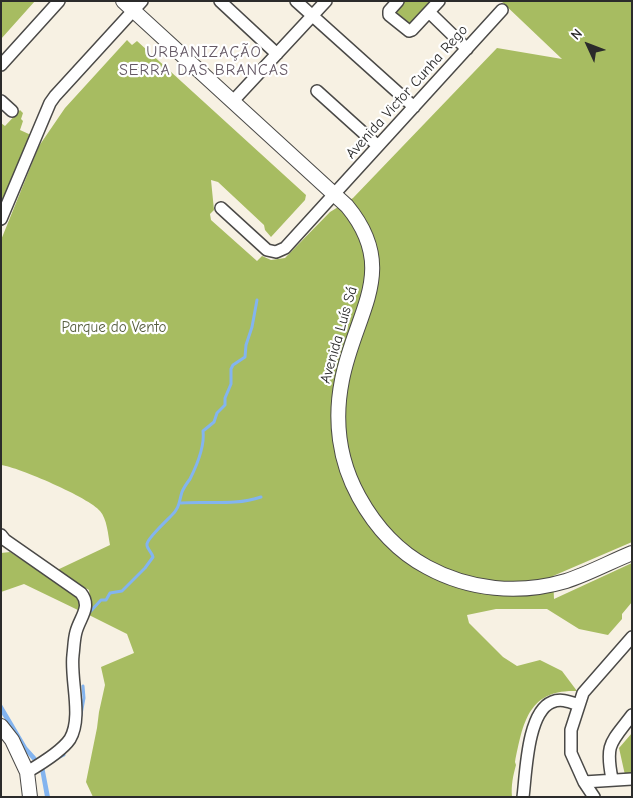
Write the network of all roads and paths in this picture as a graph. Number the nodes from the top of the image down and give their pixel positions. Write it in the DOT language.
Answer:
graph roads {
  1 [pos="59,1"];
  2 [pos="123,1"];
  3 [pos="220,1"];
  4 [pos="296,1"];
  5 [pos="326,1"];
  6 [pos="398,1"];
  7 [pos="439,1"];
  8 [pos="138,6"];
  9 [pos="502,10"];
  10 [pos="429,12"];
  11 [pos="312,16"];
  12 [pos="467,49"];
  13 [pos="277,54"];
  14 [pos="1,65"];
  15 [pos="316,91"];
  16 [pos="1,101"];
  17 [pos="233,101"];
  18 [pos="414,107"];
  19 [pos="12,111"];
  20 [pos="378,146"];
  21 [pos="334,194"];
  22 [pos="221,208"];
  23 [pos="1,219"];
  24 [pos="1,535"];
  25 [pos="632,553"];
  26 [pos="632,638"];
  27 [pos="579,705"];
  28 [pos="632,715"];
  29 [pos="1,726"];
  30 [pos="31,769"];
  31 [pos="612,779"];
  32 [pos="632,779"];
  33 [pos="584,782"];
  34 [pos="30,797"];
  35 [pos="523,797"];
  36 [pos="594,797"];
  1 -- 14 [label="street"];
  2 -- 8 [label="street, Avenida Luís Sá"];
  3 -- 13 [label="street"];
  4 -- 11 [label="street"];
  5 -- 11 [label="street"];
  6 -- 10 [label="street"];
  7 -- 10 [label="street"];
  8 -- 17 [label="street, Avenida Luís Sá"];
  8 -- 23 [label="street"];
  9 -- 12 [label="street, Avenida Victor Cunha Rego"];
  10 -- 12 [label="street"];
  11 -- 13 [label="street"];
  11 -- 18 [label="street"];
  12 -- 18 [label="street, Avenida Victor Cunha Rego"];
  13 -- 17 [label="street"];
  15 -- 20 [label="street"];
  16 -- 19 [label="street"];
  17 -- 21 [label="street, Avenida Luís Sá"];
  18 -- 20 [label="street, Avenida Victor Cunha Rego"];
  20 -- 21 [label="street, Avenida Victor Cunha Rego"];
  21 -- 22 [label="street, Avenida Victor Cunha Rego"];
  21 -- 25 [label="street, Avenida Luís Sá"];
  24 -- 30 [label="street"];
  26 -- 27 [label="street"];
  27 -- 33 [label="street"];
  27 -- 35 [label="street"];
  28 -- 31 [label="street"];
  29 -- 30 [label="street"];
  30 -- 34 [label="street"];
  31 -- 32 [label="street"];
  31 -- 33 [label="street"];
  33 -- 36 [label="street"];
}
